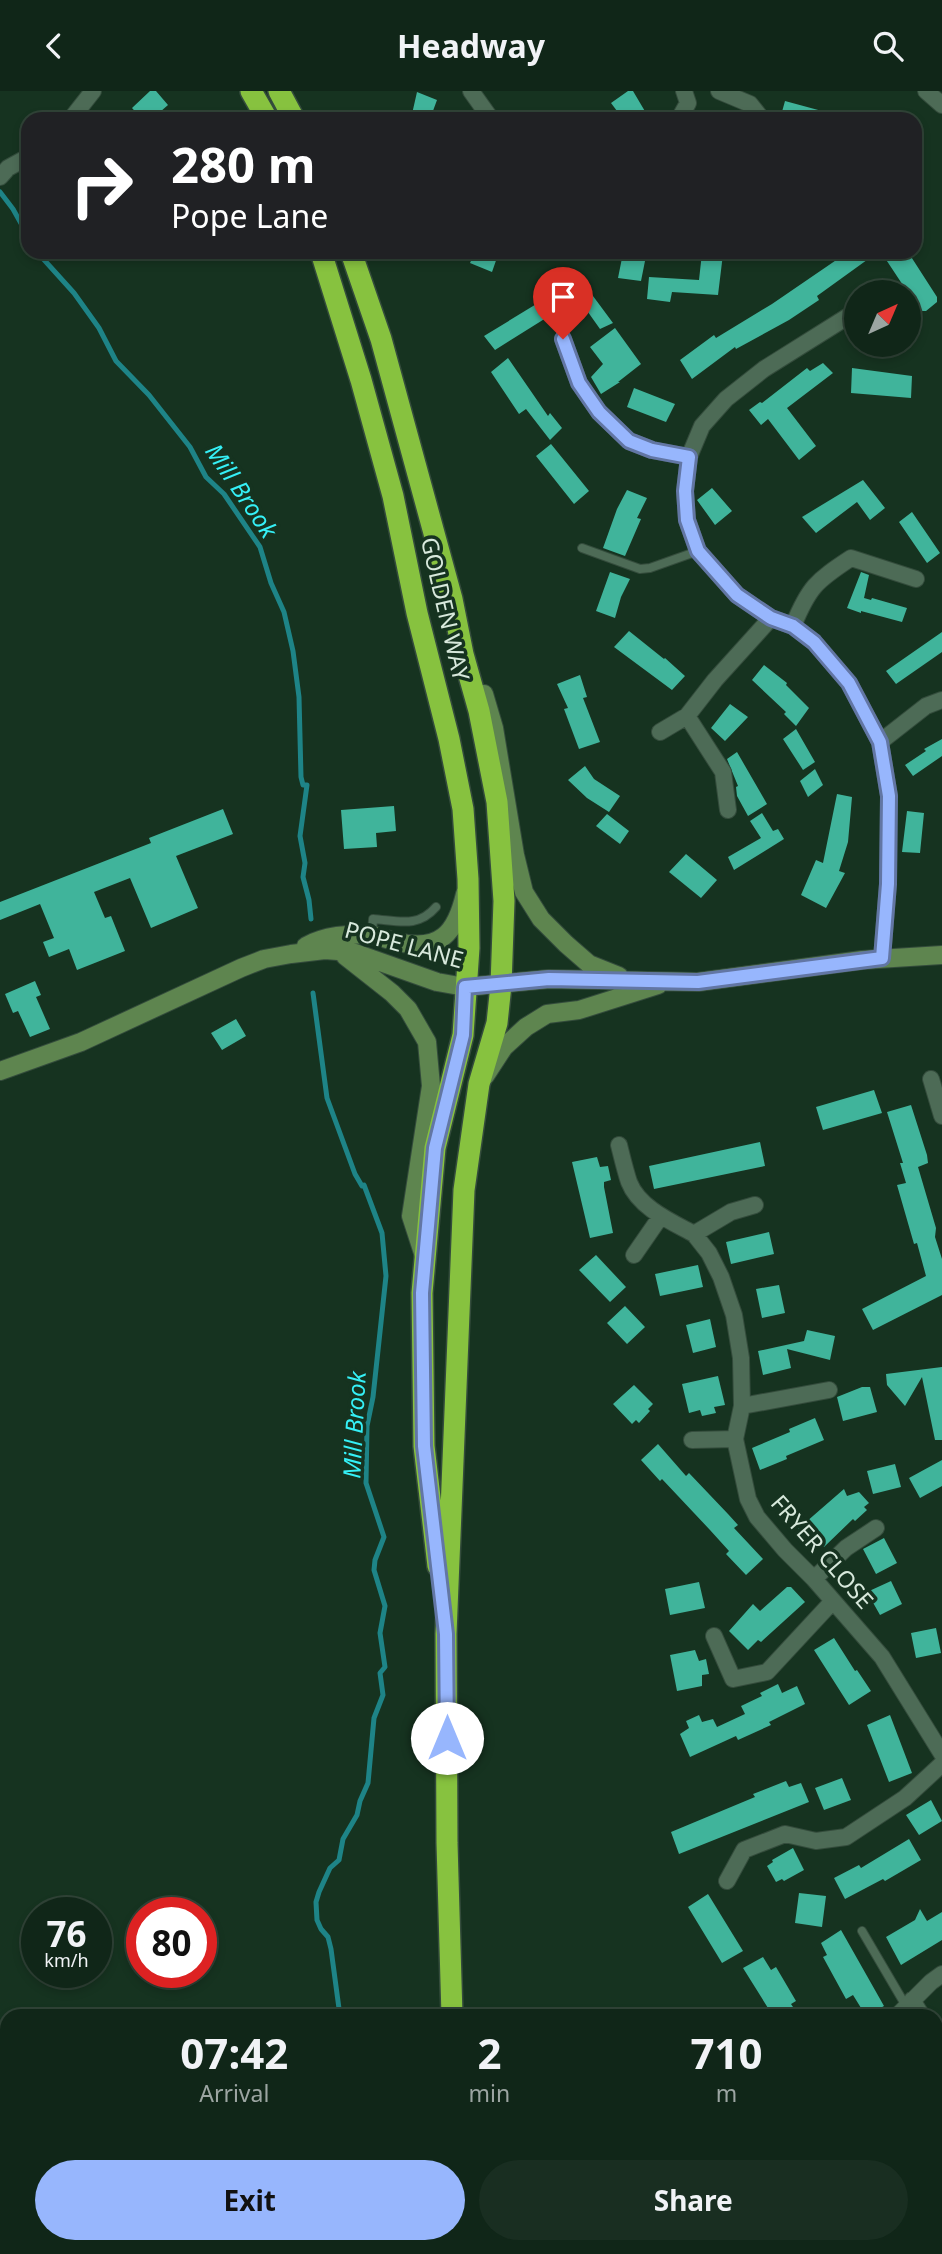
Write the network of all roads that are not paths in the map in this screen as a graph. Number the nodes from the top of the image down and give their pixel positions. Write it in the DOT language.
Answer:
graph roads {
  1 [pos="93,91"];
  2 [pos="251,91"];
  3 [pos="279,91"];
  4 [pos="471,91"];
  5 [pos="684,91"];
  6 [pos="719,91"];
  7 [pos="926,91"];
  8 [pos="942,105"];
  9 [pos="76,112"];
  10 [pos="263,112"];
  11 [pos="290,112"];
  12 [pos="486,112"];
  13 [pos="683,112"];
  14 [pos="756,112"];
  15 [pos="21,161"];
  16 [pos="4,172"];
  17 [pos="323,259"];
  18 [pos="353,259"];
  19 [pos="844,319"];
  20 [pos="563,339"];
  21 [pos="689,457"];
  22 [pos="582,548"];
  23 [pos="698,551"];
  24 [pos="916,579"];
  25 [pos="771,618"];
  26 [pos="793,626"];
  27 [pos="463,654"];
  28 [pos="942,700"];
  29 [pos="687,716"];
  30 [pos="660,732"];
  31 [pos="880,742"];
  32 [pos="729,810"];
  33 [pos="468,879"];
  34 [pos="436,907"];
  35 [pos="372,935"];
  36 [pos="338,951"];
  37 [pos="291,954"];
  38 [pos="942,955"];
  39 [pos="882,958"];
  40 [pos="628,979"];
  41 [pos="668,982"];
  42 [pos="501,985"];
  43 [pos="465,987"];
  44 [pos="0,1071"];
  45 [pos="931,1079"];
  46 [pos="479,1084"];
  47 [pos="942,1116"];
  48 [pos="619,1145"];
  49 [pos="755,1206"];
  50 [pos="661,1216"];
  51 [pos="694,1234"];
  52 [pos="634,1255"];
  53 [pos="425,1260"];
  54 [pos="829,1390"];
  55 [pos="742,1406"];
  56 [pos="735,1439"];
  57 [pos="692,1440"];
  58 [pos="876,1528"];
  59 [pos="814,1579"];
  60 [pos="832,1602"];
  61 [pos="446,1634"];
  62 [pos="714,1636"];
  63 [pos="942,1754"];
  64 [pos="942,1765"];
  65 [pos="727,1881"];
  66 [pos="862,1931"];
  67 [pos="942,1974"];
  68 [pos="905,2007"];
  69 [pos="452,2009"];
  1 -- 9 [label="street"];
  2 -- 10 [label="highway"];
  3 -- 11 [label="highway"];
  4 -- 12 [label="street"];
  5 -- 13 [label="street"];
  6 -- 14 [label="street"];
  7 -- 8 [label="street"];
  15 -- 16 [label="street"];
  17 -- 33 [label="highway, GOLDEN WAY"];
  18 -- 27 [label="highway, GOLDEN WAY"];
  19 -- 21 [label="street"];
  20 -- 21 [label="street"];
  21 -- 23 [label="street"];
  22 -- 23 [label="lane"];
  23 -- 25 [label="street"];
  24 -- 26 [label="street"];
  25 -- 26 [label="street"];
  25 -- 29 [label="street"];
  26 -- 31 [label="street"];
  27 -- 40 [label="street"];
  27 -- 42 [label="highway, GOLDEN WAY"];
  28 -- 31 [label="street"];
  29 -- 30 [label="street"];
  29 -- 32 [label="street"];
  31 -- 39 [label="street"];
  33 -- 35 [label="street"];
  33 -- 43 [label="highway, GOLDEN WAY"];
  34 -- 35 [label="lane"];
  35 -- 37 [label="street"];
  36 -- 37 [label="street, POPE LANE"];
  36 -- 43 [label="street, POPE LANE"];
  36 -- 53 [label="street"];
  37 -- 44 [label="street, POPE LANE"];
  38 -- 39 [label="street, POPE LANE"];
  39 -- 41 [label="street, POPE LANE"];
  40 -- 41 [label="street, POPE LANE"];
  40 -- 42 [label="street, POPE LANE"];
  41 -- 46 [label="street"];
  42 -- 43 [label="street, POPE LANE"];
  42 -- 46 [label="highway, GOLDEN WAY"];
  43 -- 53 [label="highway, GOLDEN WAY"];
  45 -- 47 [label="street"];
  46 -- 61 [label="highway, GOLDEN WAY"];
  48 -- 50 [label="street"];
  49 -- 51 [label="street"];
  50 -- 51 [label="street"];
  50 -- 52 [label="street"];
  51 -- 55 [label="street, FRYER CLOSE"];
  53 -- 61 [label="highway, GOLDEN WAY"];
  54 -- 55 [label="street"];
  55 -- 56 [label="street, FRYER CLOSE"];
  56 -- 57 [label="street"];
  56 -- 59 [label="street, FRYER CLOSE"];
  58 -- 59 [label="street"];
  59 -- 60 [label="street, FRYER CLOSE"];
  60 -- 62 [label="street"];
  60 -- 63 [label="street, FRYER CLOSE"];
  61 -- 69 [label="highway"];
  64 -- 65 [label="street"];
  66 -- 68 [label="lane"];
  67 -- 68 [label="street"];
}
